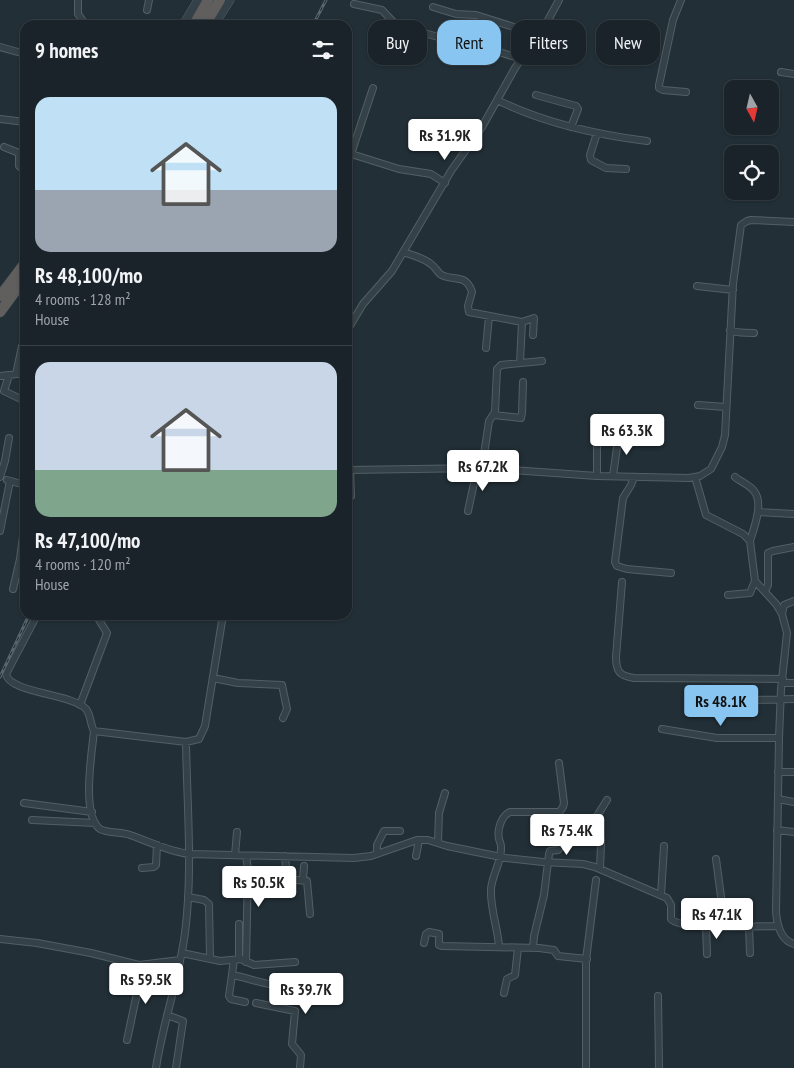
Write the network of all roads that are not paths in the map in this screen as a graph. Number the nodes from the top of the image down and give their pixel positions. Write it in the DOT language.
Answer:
graph roads {
  1 [pos="78,0"];
  2 [pos="149,0"];
  3 [pos="198,0"];
  4 [pos="208,0"];
  5 [pos="220,0"];
  6 [pos="230,0"];
  7 [pos="559,0"];
  8 [pos="681,0"];
  9 [pos="354,4"];
  10 [pos="433,7"];
  11 [pos="147,10"];
  12 [pos="82,20"];
  13 [pos="186,20"];
  14 [pos="197,20"];
  15 [pos="208,20"];
  16 [pos="217,20"];
  17 [pos="547,20"];
  18 [pos="511,26"];
  19 [pos="0,47"];
  20 [pos="20,53"];
  21 [pos="511,56"];
  22 [pos="517,65"];
  23 [pos="781,72"];
  24 [pos="794,74"];
  25 [pos="374,88"];
  26 [pos="686,92"];
  27 [pos="536,95"];
  28 [pos="497,100"];
  29 [pos="0,119"];
  30 [pos="20,121"];
  31 [pos="572,127"];
  32 [pos="596,132"];
  33 [pos="647,141"];
  34 [pos="352,146"];
  35 [pos="4,147"];
  36 [pos="352,155"];
  37 [pos="20,167"];
  38 [pos="626,168"];
  39 [pos="445,183"];
  40 [pos="794,222"];
  41 [pos="403,252"];
  42 [pos="20,270"];
  43 [pos="20,285"];
  44 [pos="697,286"];
  45 [pos="733,290"];
  46 [pos="0,296"];
  47 [pos="0,312"];
  48 [pos="489,316"];
  49 [pos="352,322"];
  50 [pos="522,322"];
  51 [pos="730,330"];
  52 [pos="754,334"];
  53 [pos="533,335"];
  54 [pos="486,348"];
  55 [pos="20,352"];
  56 [pos="542,361"];
  57 [pos="520,363"];
  58 [pos="20,374"];
  59 [pos="13,375"];
  60 [pos="0,376"];
  61 [pos="523,382"];
  62 [pos="20,399"];
  63 [pos="698,405"];
  64 [pos="726,407"];
  65 [pos="494,414"];
  66 [pos="597,418"];
  67 [pos="626,431"];
  68 [pos="9,438"];
  69 [pos="480,468"];
  70 [pos="352,470"];
  71 [pos="597,476"];
  72 [pos="613,476"];
  73 [pos="634,477"];
  74 [pos="695,477"];
  75 [pos="0,478"];
  76 [pos="735,478"];
  77 [pos="10,481"];
  78 [pos="20,484"];
  79 [pos="468,511"];
  80 [pos="758,512"];
  81 [pos="794,514"];
  82 [pos="0,531"];
  83 [pos="750,541"];
  84 [pos="794,547"];
  85 [pos="20,559"];
  86 [pos="671,573"];
  87 [pos="755,581"];
  88 [pos="622,582"];
  89 [pos="13,589"];
  90 [pos="764,591"];
  91 [pos="728,595"];
  92 [pos="794,602"];
  93 [pos="782,614"];
  94 [pos="34,620"];
  95 [pos="99,620"];
  96 [pos="222,620"];
  97 [pos="791,633"];
  98 [pos="3,676"];
  99 [pos="213,678"];
  100 [pos="783,681"];
  101 [pos="794,684"];
  102 [pos="794,699"];
  103 [pos="755,700"];
  104 [pos="781,700"];
  105 [pos="80,705"];
  106 [pos="283,718"];
  107 [pos="662,728"];
  108 [pos="94,731"];
  109 [pos="779,738"];
  110 [pos="186,742"];
  111 [pos="559,763"];
  112 [pos="778,772"];
  113 [pos="794,772"];
  114 [pos="445,793"];
  115 [pos="778,798"];
  116 [pos="607,800"];
  117 [pos="794,802"];
  118 [pos="24,803"];
  119 [pos="92,812"];
  120 [pos="559,812"];
  121 [pos="32,820"];
  122 [pos="95,823"];
  123 [pos="777,830"];
  124 [pos="400,831"];
  125 [pos="237,832"];
  126 [pos="794,832"];
  127 [pos="419,840"];
  128 [pos="438,842"];
  129 [pos="157,845"];
  130 [pos="664,846"];
  131 [pos="189,854"];
  132 [pos="377,854"];
  133 [pos="235,855"];
  134 [pos="246,856"];
  135 [pos="285,856"];
  136 [pos="416,856"];
  137 [pos="500,857"];
  138 [pos="716,859"];
  139 [pos="549,863"];
  140 [pos="304,866"];
  141 [pos="142,868"];
  142 [pos="600,869"];
  143 [pos="303,880"];
  144 [pos="596,880"];
  145 [pos="661,894"];
  146 [pos="188,897"];
  147 [pos="310,914"];
  148 [pos="239,924"];
  149 [pos="706,926"];
  150 [pos="725,926"];
  151 [pos="749,926"];
  152 [pos="778,926"];
  153 [pos="0,939"];
  154 [pos="424,943"];
  155 [pos="794,944"];
  156 [pos="499,947"];
  157 [pos="518,948"];
  158 [pos="533,948"];
  159 [pos="750,953"];
  160 [pos="707,954"];
  161 [pos="181,957"];
  162 [pos="210,958"];
  163 [pos="587,959"];
  164 [pos="236,960"];
  165 [pos="246,962"];
  166 [pos="295,962"];
  167 [pos="143,965"];
  168 [pos="232,975"];
  169 [pos="274,985"];
  170 [pos="504,993"];
  171 [pos="658,996"];
  172 [pos="245,1002"];
  173 [pos="256,1003"];
  174 [pos="166,1015"];
  175 [pos="127,1040"];
  176 [pos="156,1068"];
  177 [pos="176,1068"];
  178 [pos="300,1068"];
  179 [pos="586,1068"];
  180 [pos="659,1068"];
  1 -- 12 [label="street"];
  2 -- 11 [label="street"];
  3 -- 13 [label="street"];
  4 -- 14 [label="highway"];
  5 -- 15 [label="highway"];
  6 -- 16 [label="street"];
  7 -- 17 [label="street"];
  8 -- 26 [label="street"];
  9 -- 21 [label="street"];
  10 -- 18 [label="street"];
  19 -- 20 [label="street"];
  22 -- 28 [label="street"];
  23 -- 24 [label="street"];
  25 -- 34 [label="street"];
  27 -- 31 [label="street"];
  28 -- 31 [label="street"];
  28 -- 39 [label="street"];
  29 -- 30 [label="street"];
  31 -- 32 [label="street"];
  32 -- 33 [label="street"];
  32 -- 38 [label="street"];
  35 -- 37 [label="street"];
  36 -- 39 [label="street"];
  39 -- 41 [label="street"];
  40 -- 45 [label="street"];
  41 -- 48 [label="street"];
  41 -- 49 [label="street"];
  42 -- 46 [label="highway"];
  43 -- 47 [label="highway"];
  44 -- 45 [label="street"];
  45 -- 51 [label="street"];
  48 -- 50 [label="street"];
  48 -- 54 [label="street"];
  50 -- 53 [label="street"];
  50 -- 57 [label="street"];
  51 -- 52 [label="street"];
  51 -- 64 [label="street"];
  55 -- 59 [label="street"];
  56 -- 57 [label="street"];
  57 -- 65 [label="street"];
  58 -- 59 [label="street"];
  59 -- 60 [label="street"];
  59 -- 62 [label="street"];
  61 -- 65 [label="street"];
  63 -- 64 [label="street"];
  64 -- 74 [label="street"];
  65 -- 69 [label="street"];
  66 -- 71 [label="street"];
  67 -- 72 [label="street"];
  68 -- 75 [label="street"];
  69 -- 70 [label="street"];
  69 -- 71 [label="street"];
  69 -- 79 [label="street"];
  71 -- 72 [label="street"];
  72 -- 73 [label="street"];
  73 -- 74 [label="street"];
  73 -- 86 [label="street"];
  74 -- 83 [label="street"];
  75 -- 77 [label="street"];
  76 -- 80 [label="street"];
  77 -- 78 [label="street"];
  77 -- 82 [label="street"];
  80 -- 81 [label="street"];
  80 -- 83 [label="street"];
  83 -- 87 [label="street"];
  84 -- 90 [label="street"];
  85 -- 89 [label="street"];
  87 -- 90 [label="street"];
  87 -- 91 [label="street"];
  88 -- 100 [label="street"];
  90 -- 93 [label="street"];
  92 -- 93 [label="street"];
  93 -- 97 [label="street"];
  94 -- 98 [label="street"];
  95 -- 105 [label="street"];
  96 -- 99 [label="street"];
  97 -- 100 [label="street"];
  98 -- 105 [label="street"];
  99 -- 106 [label="street"];
  99 -- 110 [label="street"];
  100 -- 101 [label="street"];
  100 -- 104 [label="street"];
  102 -- 104 [label="street"];
  103 -- 104 [label="street"];
  104 -- 109 [label="street"];
  105 -- 108 [label="street"];
  107 -- 109 [label="street"];
  108 -- 110 [label="street"];
  108 -- 119 [label="street"];
  109 -- 112 [label="street"];
  110 -- 131 [label="street"];
  111 -- 120 [label="street"];
  112 -- 113 [label="street"];
  112 -- 115 [label="street"];
  114 -- 128 [label="street"];
  115 -- 117 [label="street"];
  115 -- 123 [label="street"];
  116 -- 142 [label="street"];
  118 -- 119 [label="street"];
  119 -- 122 [label="street"];
  120 -- 137 [label="street"];
  120 -- 139 [label="street"];
  121 -- 122 [label="street"];
  122 -- 129 [label="street"];
  123 -- 126 [label="street"];
  123 -- 152 [label="street"];
  124 -- 132 [label="street"];
  125 -- 133 [label="street"];
  127 -- 128 [label="street"];
  127 -- 132 [label="street"];
  127 -- 136 [label="street"];
  128 -- 137 [label="street"];
  129 -- 131 [label="street"];
  129 -- 141 [label="street"];
  130 -- 145 [label="street"];
  131 -- 133 [label="street"];
  131 -- 146 [label="street"];
  132 -- 135 [label="street"];
  133 -- 134 [label="street"];
  134 -- 135 [label="street"];
  134 -- 165 [label="street"];
  135 -- 143 [label="street"];
  137 -- 139 [label="street"];
  137 -- 156 [label="street"];
  138 -- 150 [label="street"];
  139 -- 142 [label="street"];
  139 -- 158 [label="street"];
  140 -- 143 [label="street"];
  142 -- 145 [label="street"];
  143 -- 147 [label="street"];
  144 -- 163 [label="street"];
  145 -- 149 [label="street"];
  146 -- 161 [label="street"];
  146 -- 162 [label="street"];
  148 -- 164 [label="street"];
  149 -- 150 [label="street"];
  149 -- 160 [label="street"];
  150 -- 151 [label="street"];
  151 -- 152 [label="street"];
  151 -- 159 [label="street"];
  152 -- 155 [label="street"];
  153 -- 167 [label="street"];
  154 -- 156 [label="street"];
  156 -- 157 [label="street"];
  157 -- 158 [label="street"];
  157 -- 170 [label="street"];
  158 -- 163 [label="street"];
  161 -- 162 [label="street"];
  161 -- 167 [label="street"];
  161 -- 174 [label="street"];
  162 -- 164 [label="street"];
  163 -- 179 [label="street"];
  164 -- 165 [label="street"];
  164 -- 168 [label="street"];
  165 -- 166 [label="street"];
  167 -- 175 [label="street"];
  168 -- 169 [label="street"];
  168 -- 172 [label="street"];
  171 -- 180 [label="street"];
  173 -- 178 [label="street"];
  174 -- 176 [label="street"];
  174 -- 177 [label="street"];
}
